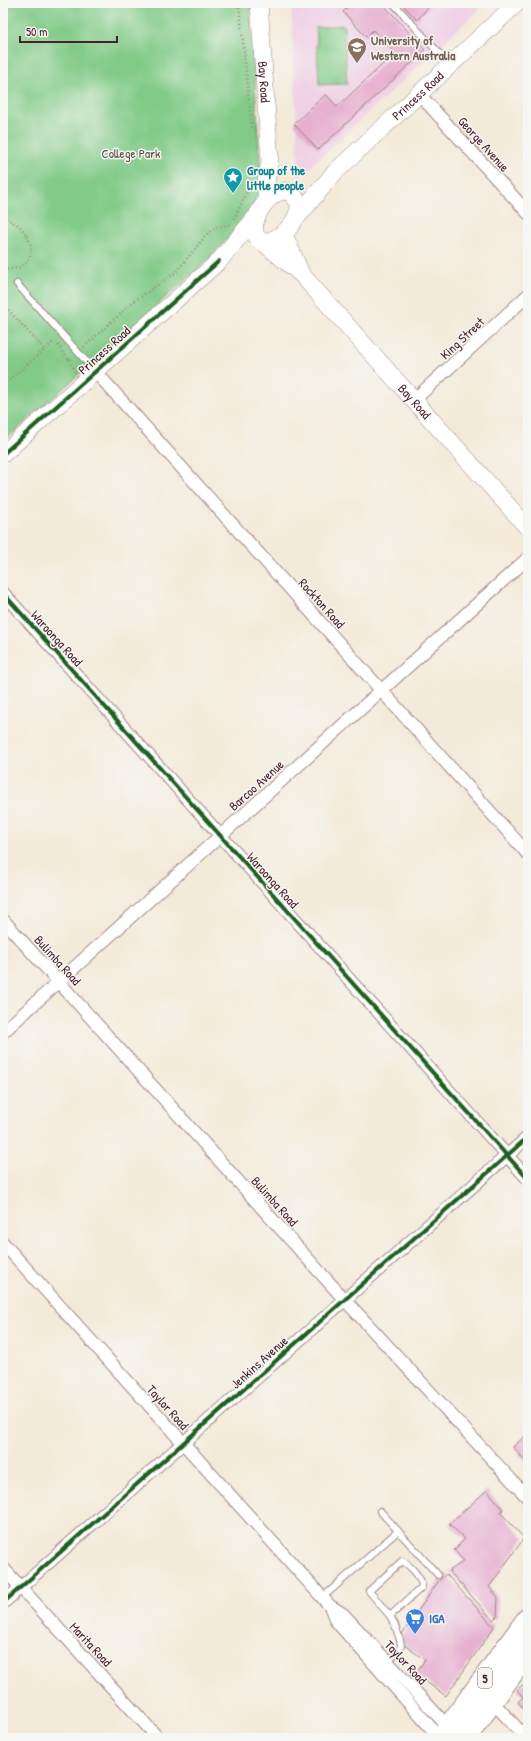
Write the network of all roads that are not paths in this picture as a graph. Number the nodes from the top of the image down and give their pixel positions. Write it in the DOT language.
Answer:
graph roads {
  1 [pos="258,3"];
  2 [pos="394,3"];
  3 [pos="517,3"];
  4 [pos="450,65"];
  5 [pos="419,94"];
  6 [pos="270,161"];
  7 [pos="335,172"];
  8 [pos="292,195"];
  9 [pos="266,202"];
  10 [pos="528,214"];
  11 [pos="298,216"];
  12 [pos="255,218"];
  13 [pos="284,234"];
  14 [pos="261,242"];
  15 [pos="218,261"];
  16 [pos="302,275"];
  17 [pos="17,284"];
  18 [pos="528,295"];
  19 [pos="95,371"];
  20 [pos="414,400"];
  21 [pos="3,454"];
  22 [pos="528,528"];
  23 [pos="528,558"];
  24 [pos="3,594"];
  25 [pos="382,690"];
  26 [pos="220,836"];
  27 [pos="528,854"];
  28 [pos="3,920"];
  29 [pos="59,982"];
  30 [pos="3,1032"];
  31 [pos="528,1137"];
  32 [pos="507,1156"];
  33 [pos="528,1179"];
  34 [pos="3,1243"];
  35 [pos="344,1299"];
  36 [pos="182,1444"];
  37 [pos="528,1498"];
  38 [pos="380,1511"];
  39 [pos="398,1531"];
  40 [pos="3,1568"];
  41 [pos="438,1575"];
  42 [pos="20,1588"];
  43 [pos="326,1602"];
  44 [pos="3,1603"];
  45 [pos="390,1616"];
  46 [pos="528,1619"];
  47 [pos="528,1651"];
  48 [pos="387,1662"];
  49 [pos="485,1694"];
  50 [pos="451,1736"];
  51 [pos="158,1738"];
  52 [pos="526,1738"];
  1 -- 6 [label="street, Bay Road"];
  2 -- 4 [label="lane"];
  3 -- 4 [label="street, Princess Road"];
  4 -- 5 [label="street, Princess Road"];
  5 -- 7 [label="street, Princess Road"];
  5 -- 10 [label="street, George Avenue"];
  6 -- 8 [label="street, Bay Road"];
  6 -- 9 [label="street, Bay Road"];
  7 -- 8 [label="street, Princess Road"];
  7 -- 11 [label="street, Princess Road"];
  8 -- 9 [label="street"];
  8 -- 11 [label="street"];
  9 -- 12 [label="street"];
  11 -- 13 [label="street"];
  12 -- 14 [label="street"];
  12 -- 15 [label="street, Princess Road"];
  13 -- 14 [label="street"];
  13 -- 16 [label="street, Bay Road"];
  14 -- 15 [label="street, Princess Road"];
  14 -- 16 [label="street, Bay Road"];
  15 -- 19 [label="street, Princess Road"];
  16 -- 20 [label="street, Bay Road"];
  17 -- 19 [label="lane"];
  18 -- 20 [label="street, King Street"];
  19 -- 21 [label="street, Princess Road"];
  19 -- 25 [label="street, Rockton Road"];
  20 -- 22 [label="street, Bay Road"];
  23 -- 25 [label="street, Barcoo Avenue"];
  24 -- 26 [label="street, Waroonga Road"];
  25 -- 26 [label="street, Barcoo Avenue"];
  25 -- 27 [label="street, Rockton Road"];
  26 -- 29 [label="street, Barcoo Avenue"];
  26 -- 32 [label="street, Waroonga Road"];
  28 -- 29 [label="street, Bulimba Road"];
  29 -- 30 [label="street, Barcoo Avenue"];
  29 -- 35 [label="street, Bulimba Road"];
  31 -- 32 [label="street, Jenkins Avenue"];
  32 -- 33 [label="street, Waroonga Road"];
  32 -- 35 [label="street, Jenkins Avenue"];
  34 -- 36 [label="street, Taylor Road"];
  35 -- 36 [label="street, Jenkins Avenue"];
  35 -- 37 [label="street, Bulimba Road"];
  36 -- 42 [label="street, Jenkins Avenue"];
  36 -- 43 [label="street, Taylor Road"];
  38 -- 39 [label="lane"];
  39 -- 41 [label="lane"];
  39 -- 43 [label="lane"];
  40 -- 42 [label="street, Marita Road"];
  42 -- 44 [label="street, Jenkins Avenue"];
  42 -- 51 [label="street, Marita Road"];
  43 -- 48 [label="street, Taylor Road"];
  43 -- 50 [label="street, Taylor Road"];
  45 -- 45 [label="lane"];
  45 -- 48 [label="lane"];
  46 -- 49 [label="highway, 5"];
  47 -- 49 [label="highway, 5"];
  48 -- 50 [label="street, Taylor Road"];
  49 -- 50 [label="highway, 5"];
  49 -- 52 [label="street"];
}
